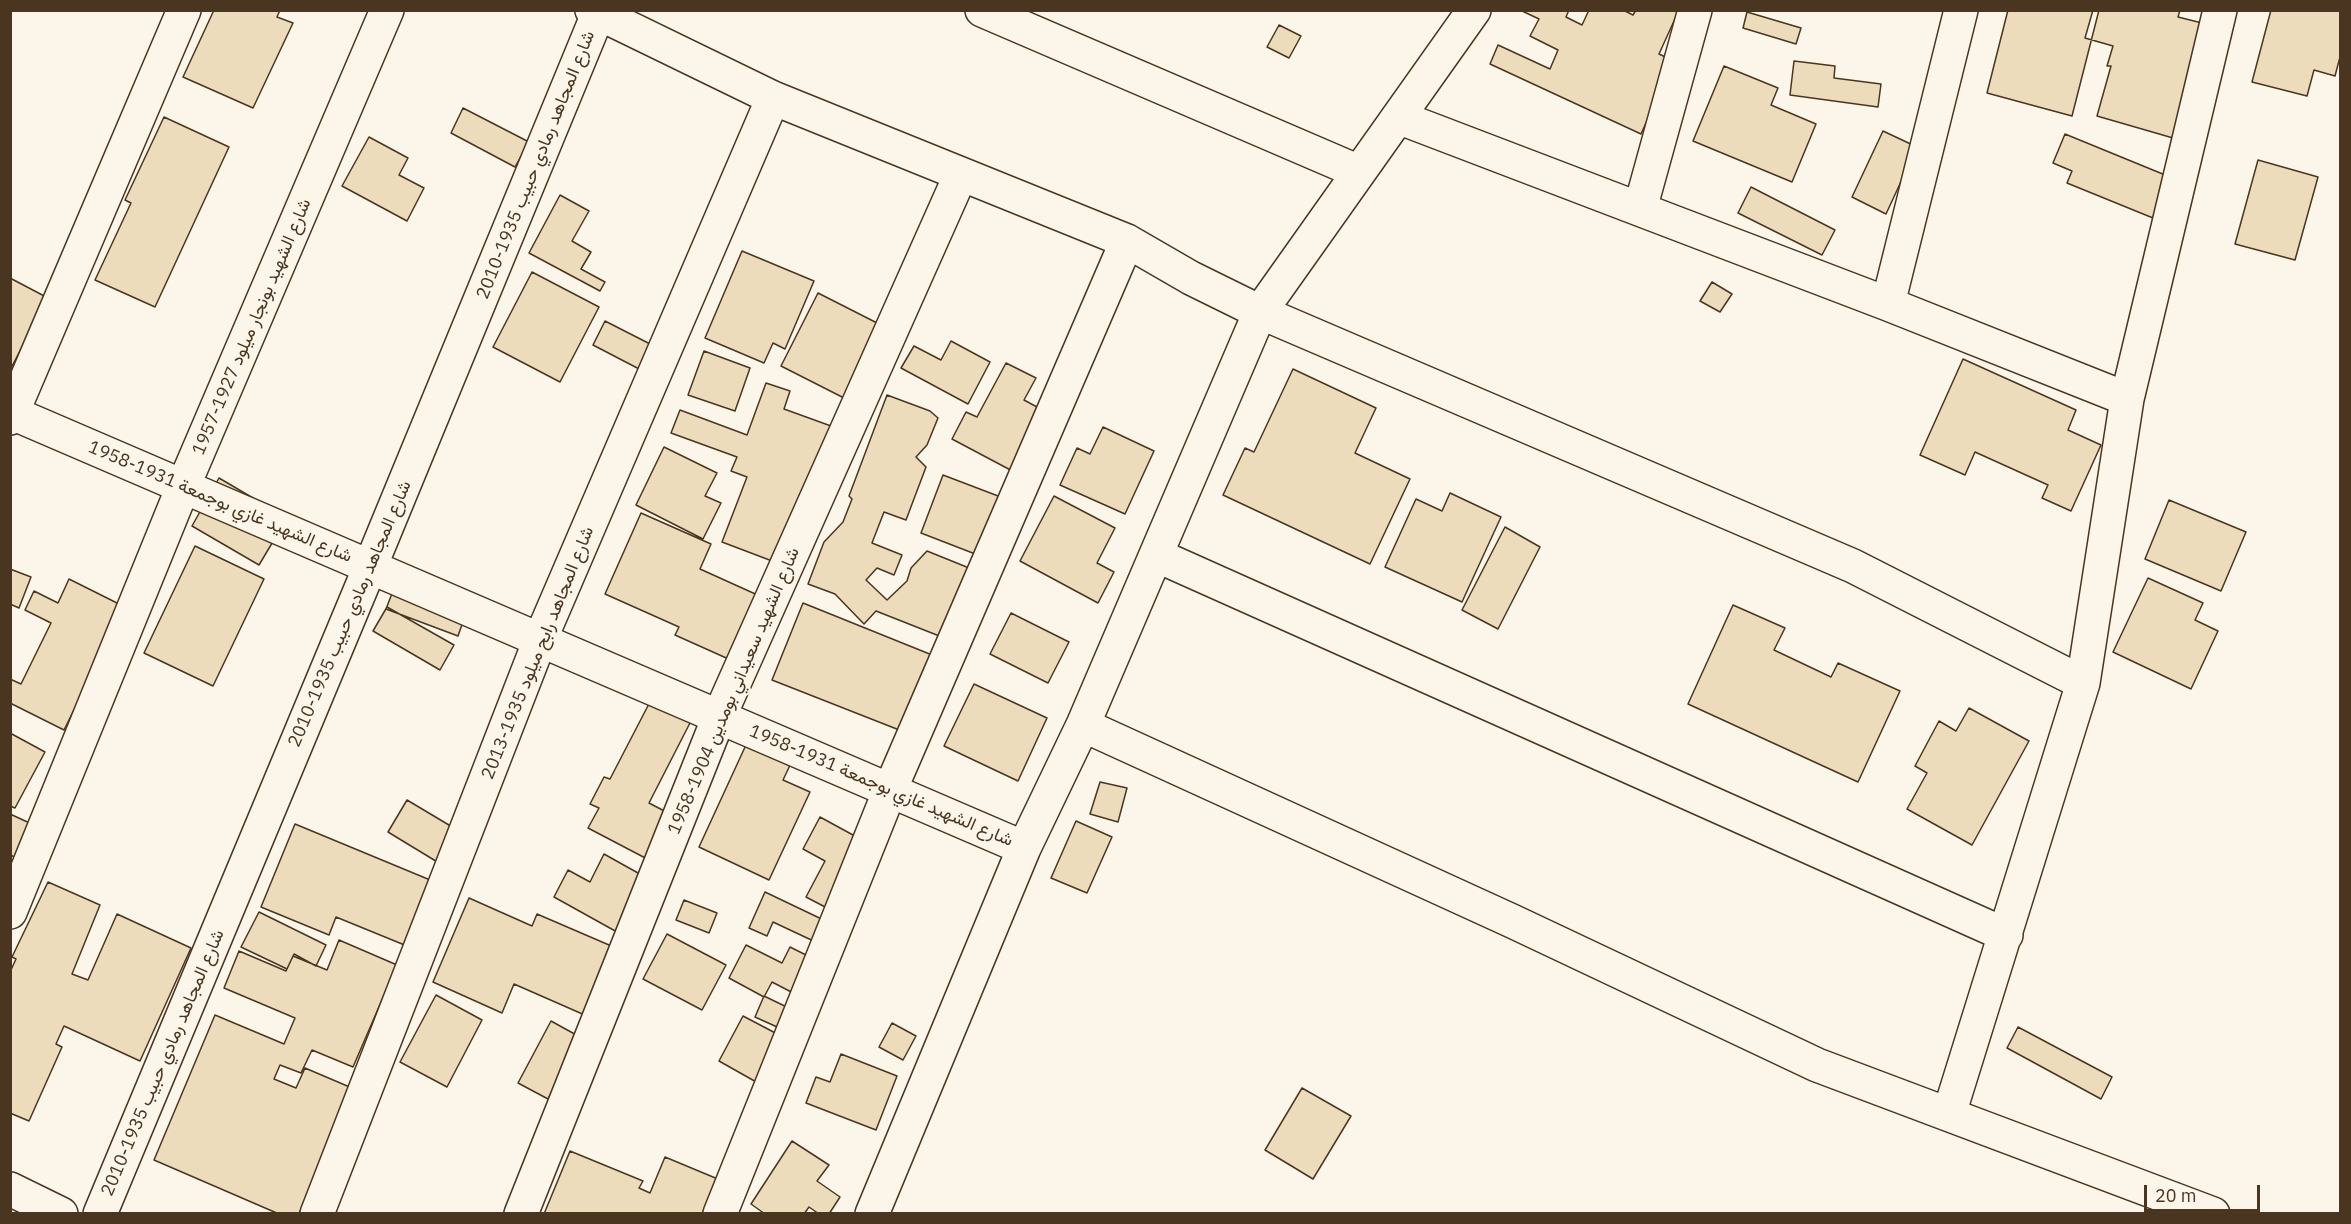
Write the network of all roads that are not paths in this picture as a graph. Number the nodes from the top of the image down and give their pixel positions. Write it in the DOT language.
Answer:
graph roads {
  1 [pos="184,10"];
  2 [pos="387,10"];
  3 [pos="982,10"];
  4 [pos="1474,10"];
  5 [pos="1695,10"];
  6 [pos="1961,10"];
  7 [pos="2220,10"];
  8 [pos="595,12"];
  9 [pos="773,98"];
  10 [pos="1398,117"];
  11 [pos="1359,172"];
  12 [pos="961,174"];
  13 [pos="1640,209"];
  14 [pos="1127,241"];
  15 [pos="1888,304"];
  16 [pos="1260,312"];
  17 [pos="2127,399"];
  18 [pos="11,414"];
  19 [pos="183,487"];
  20 [pos="1156,555"];
  21 [pos="370,567"];
  22 [pos="540,640"];
  23 [pos="2083,683"];
  24 [pos="719,717"];
  25 [pos="1083,726"];
  26 [pos="890,790"];
  27 [pos="1024,848"];
  28 [pos="10,912"];
  29 [pos="2006,935"];
  30 [pos="1949,1114"];
  31 [pos="10,1189"];
  32 [pos="61,1214"];
  33 [pos="100,1214"];
  34 [pos="317,1214"];
  35 [pos="521,1214"];
  36 [pos="720,1214"];
  37 [pos="872,1214"];
  38 [pos="2213,1214"];
  1 -- 18 [label="street"];
  2 -- 19 [label="street, شارع الشهيد بونجار ميلود 1927-1957"];
  3 -- 11 [label="street"];
  4 -- 10 [label="street"];
  5 -- 13 [label="street"];
  6 -- 15 [label="street"];
  7 -- 17 [label="street"];
  8 -- 9 [label="street"];
  8 -- 21 [label="street, شارع المجاهد رمادي حبيب 1935-2010"];
  9 -- 12 [label="street"];
  9 -- 22 [label="street, شارع المجاهد رابح ميلود 1935-2013"];
  10 -- 11 [label="street"];
  10 -- 13 [label="street"];
  11 -- 16 [label="street"];
  12 -- 14 [label="street"];
  12 -- 24 [label="street, شارع الشهيد سعيداني بومدين 1904-1958"];
  13 -- 15 [label="street"];
  14 -- 16 [label="street"];
  14 -- 26 [label="street"];
  15 -- 17 [label="street"];
  16 -- 20 [label="street"];
  16 -- 23 [label="street"];
  17 -- 23 [label="street"];
  18 -- 19 [label="street, شارع الشهيد غازي بوجمعة 1931-1958"];
  19 -- 21 [label="street, شارع الشهيد غازي بوجمعة 1931-1958"];
  19 -- 28 [label="street, شارع الشهيد بونجار ميلود 1927-1957"];
  20 -- 25 [label="street"];
  20 -- 29 [label="street"];
  21 -- 22 [label="street, شارع الشهيد غازي بوجمعة 1931-1958"];
  21 -- 33 [label="street, شارع المجاهد رمادي حبيب 1935-2010"];
  22 -- 24 [label="street, شارع الشهيد غازي بوجمعة 1931-1958"];
  22 -- 34 [label="street, شارع المجاهد رابح ميلود 1935-2013"];
  23 -- 29 [label="street"];
  24 -- 26 [label="street, شارع الشهيد غازي بوجمعة 1931-1958"];
  24 -- 35 [label="street, شارع الشهيد سعيداني بومدين 1904-1958"];
  25 -- 27 [label="street"];
  25 -- 30 [label="street"];
  26 -- 27 [label="street, شارع الشهيد غازي بوجمعة 1931-1958"];
  26 -- 36 [label="street"];
  27 -- 37 [label="street"];
  29 -- 30 [label="street"];
  30 -- 38 [label="street"];
  31 -- 32 [label="street"];
}
